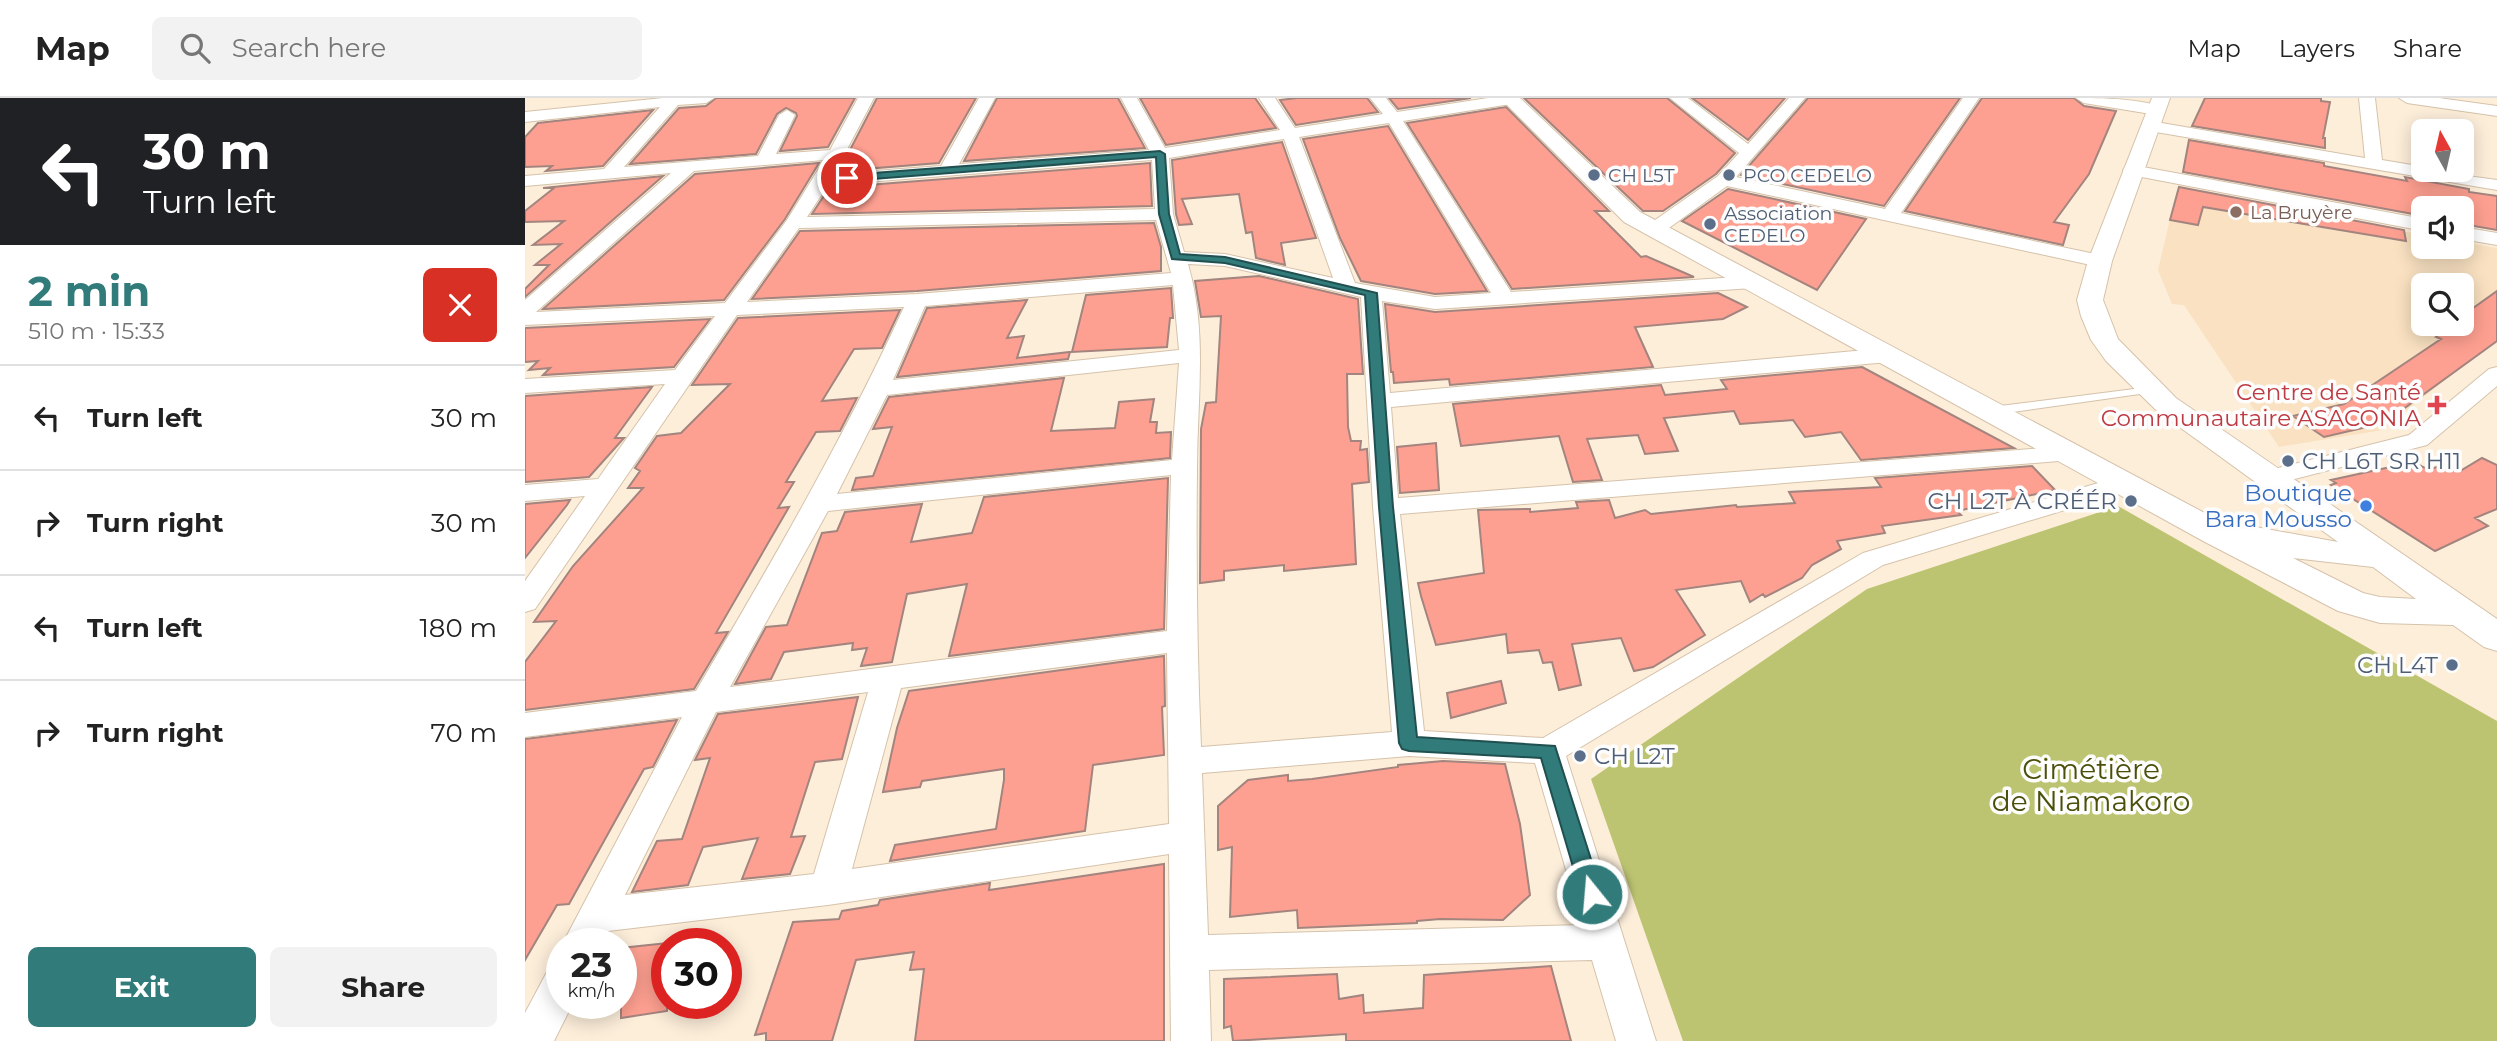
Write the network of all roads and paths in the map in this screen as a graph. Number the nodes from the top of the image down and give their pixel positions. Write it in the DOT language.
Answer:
graph roads {
  1 [pos="705,98"];
  2 [pos="866,98"];
  3 [pos="987,98"];
  4 [pos="1129,98"];
  5 [pos="1267,98"];
  6 [pos="1378,98"];
  7 [pos="1678,98"];
  8 [pos="1797,98"];
  9 [pos="1971,98"];
  10 [pos="2084,98"];
  11 [pos="2368,98"];
  12 [pos="2407,98"];
  13 [pos="1510,99"];
  14 [pos="674,101"];
  15 [pos="629,102"];
  16 [pos="2156,111"];
  17 [pos="2497,111"];
  18 [pos="787,115"];
  19 [pos="525,117"];
  20 [pos="1394,118"];
  21 [pos="1290,134"];
  22 [pos="1747,151"];
  23 [pos="836,154"];
  24 [pos="1160,154"];
  25 [pos="764,160"];
  26 [pos="2374,164"];
  27 [pos="689,167"];
  28 [pos="947,170"];
  29 [pos="2132,170"];
  30 [pos="609,174"];
  31 [pos="546,179"];
  32 [pos="822,180"];
  33 [pos="1724,180"];
  34 [pos="525,181"];
  35 [pos="2497,185"];
  36 [pos="525,192"];
  37 [pos="1164,214"];
  38 [pos="1890,216"];
  39 [pos="794,223"];
  40 [pos="1644,223"];
  41 [pos="2411,223"];
  42 [pos="2474,235"];
  43 [pos="2497,239"];
  44 [pos="2100,261"];
  45 [pos="1179,268"];
  46 [pos="1753,282"];
  47 [pos="1359,290"];
  48 [pos="1505,299"];
  49 [pos="918,300"];
  50 [pos="731,307"];
  51 [pos="525,311"];
  52 [pos="525,319"];
  53 [pos="1191,355"];
  54 [pos="1888,355"];
  55 [pos="2497,374"];
  56 [pos="682,376"];
  57 [pos="525,386"];
  58 [pos="877,389"];
  59 [pos="2150,390"];
  60 [pos="1378,401"];
  61 [pos="1992,411"];
  62 [pos="2071,453"];
  63 [pos="1184,466"];
  64 [pos="2267,478"];
  65 [pos="604,486"];
  66 [pos="2134,488"];
  67 [pos="525,493"];
  68 [pos="2297,498"];
  69 [pos="819,504"];
  70 [pos="1386,507"];
  71 [pos="2243,536"];
  72 [pos="2393,565"];
  73 [pos="2302,579"];
  74 [pos="529,593"];
  75 [pos="2462,613"];
  76 [pos="2497,638"];
  77 [pos="1182,640"];
  78 [pos="888,678"];
  79 [pos="706,701"];
  80 [pos="525,725"];
  81 [pos="1409,743"];
  82 [pos="1548,751"];
  83 [pos="1185,761"];
  84 [pos="1187,836"];
  85 [pos="828,889"];
  86 [pos="590,928"];
  87 [pos="595,928"];
  88 [pos="1606,942"];
  89 [pos="1189,953"];
  90 [pos="546,1014"];
  91 [pos="532,1041"];
  92 [pos="1191,1041"];
  93 [pos="1636,1041"];
  1 -- 14 [label="street"];
  2 -- 23 [label="street"];
  3 -- 28 [label="street"];
  4 -- 24 [label="street"];
  5 -- 21 [label="street"];
  6 -- 20 [label="street"];
  7 -- 22 [label="street"];
  8 -- 22 [label="street"];
  9 -- 38 [label="street"];
  10 -- 16 [label="street"];
  11 -- 26 [label="street"];
  12 -- 17 [label="street"];
  13 -- 20 [label="street"];
  13 -- 40 [label="street"];
  14 -- 15 [label="street"];
  14 -- 30 [label="street"];
  15 -- 19 [label="street"];
  16 -- 26 [label="street"];
  16 -- 29 [label="street"];
  18 -- 25 [label="street"];
  20 -- 21 [label="street"];
  20 -- 48 [label="street"];
  21 -- 24 [label="street"];
  21 -- 47 [label="street"];
  22 -- 33 [label="street"];
  23 -- 25 [label="street"];
  23 -- 32 [label="street"];
  24 -- 28 [label="street"];
  24 -- 37 [label="street"];
  25 -- 27 [label="street"];
  26 -- 35 [label="street"];
  27 -- 30 [label="street"];
  27 -- 51 [label="street"];
  28 -- 32 [label="street"];
  29 -- 41 [label="street"];
  29 -- 44 [label="street"];
  30 -- 31 [label="street"];
  31 -- 34 [label="street"];
  31 -- 36 [label="street"];
  32 -- 39 [label="street"];
  33 -- 38 [label="street"];
  33 -- 40 [label="street"];
  37 -- 39 [label="street"];
  37 -- 45 [label="street"];
  38 -- 44 [label="street"];
  39 -- 50 [label="street"];
  40 -- 46 [label="street"];
  42 -- 43 [label="street"];
  44 -- 59 [label="street"];
  45 -- 47 [label="street"];
  45 -- 49 [label="street"];
  45 -- 53 [label="street"];
  46 -- 48 [label="street"];
  46 -- 54 [label="street"];
  47 -- 48 [label="street"];
  47 -- 60 [label="street"];
  49 -- 50 [label="street"];
  49 -- 58 [label="street"];
  50 -- 52 [label="street"];
  50 -- 56 [label="street"];
  53 -- 58 [label="street"];
  53 -- 63 [label="street"];
  54 -- 60 [label="street"];
  54 -- 61 [label="street"];
  55 -- 64 [label="street"];
  56 -- 57 [label="street"];
  56 -- 65 [label="street"];
  58 -- 69 [label="street"];
  59 -- 61 [label="lane"];
  59 -- 64 [label="street"];
  60 -- 70 [label="street"];
  61 -- 62 [label="street"];
  62 -- 66 [label="street"];
  62 -- 70 [label="street"];
  63 -- 69 [label="street"];
  63 -- 77 [label="street"];
  64 -- 68 [label="street"];
  65 -- 67 [label="street"];
  65 -- 74 [label="street"];
  66 -- 71 [label="street"];
  66 -- 73 [label="street"];
  66 -- 82 [label="street"];
  68 -- 71 [label="street"];
  68 -- 72 [label="street"];
  69 -- 79 [label="street"];
  70 -- 81 [label="street"];
  71 -- 72 [label="street"];
  72 -- 73 [label="street"];
  72 -- 75 [label="street"];
  73 -- 75 [label="street"];
  75 -- 76 [label="street"];
  77 -- 78 [label="street"];
  77 -- 83 [label="street"];
  78 -- 79 [label="street"];
  78 -- 85 [label="street"];
  79 -- 80 [label="street"];
  79 -- 86 [label="street"];
  81 -- 82 [label="street"];
  81 -- 83 [label="street"];
  82 -- 88 [label="street"];
  83 -- 84 [label="street"];
  84 -- 85 [label="street"];
  84 -- 89 [label="street"];
  85 -- 87 [label="street"];
  88 -- 89 [label="street"];
  88 -- 93 [label="street"];
  89 -- 92 [label="street"];
  90 -- 91 [label="street"];
}
